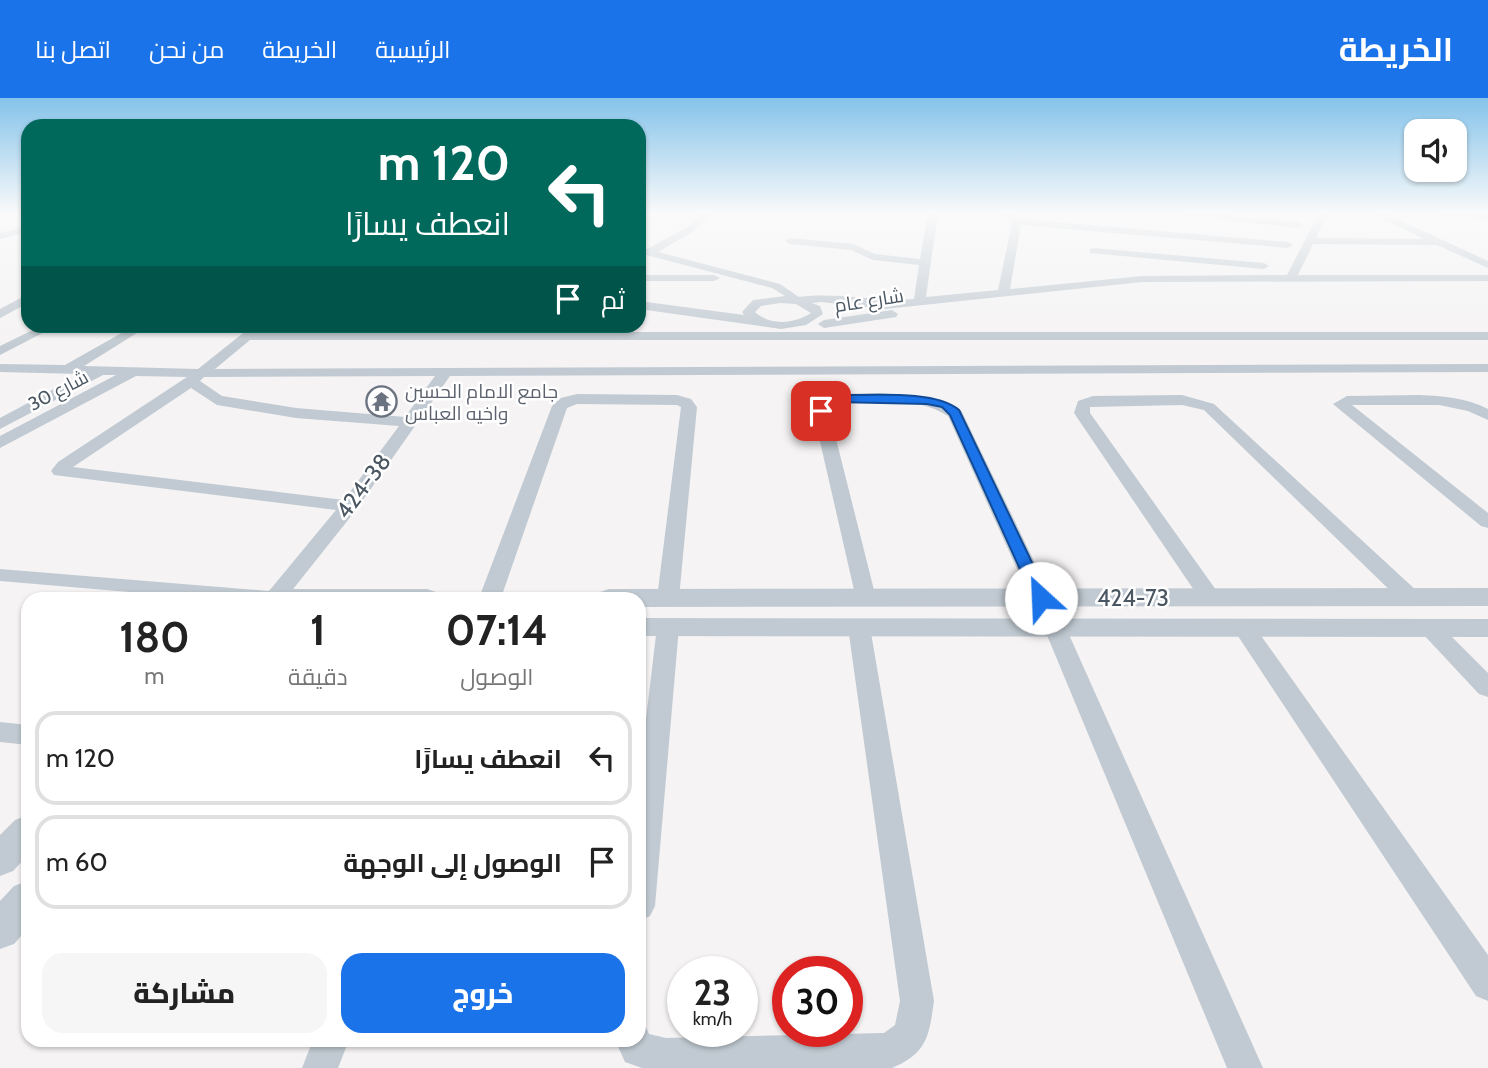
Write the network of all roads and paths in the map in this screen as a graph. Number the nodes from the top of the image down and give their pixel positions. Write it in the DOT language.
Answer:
graph roads {
  1 [pos="671,258"];
  2 [pos="884,258"];
  3 [pos="927,258"];
  4 [pos="1010,258"];
  5 [pos="1302,258"];
  6 [pos="1097,260"];
  7 [pos="926,263"];
  8 [pos="1404,266"];
  9 [pos="646,278"];
  10 [pos="747,278"];
  11 [pos="1272,278"];
  12 [pos="1291,278"];
  13 [pos="1427,278"];
  14 [pos="1488,278"];
  15 [pos="1107,281"];
  16 [pos="1203,282"];
  17 [pos="1488,286"];
  18 [pos="1003,293"];
  19 [pos="796,300"];
  20 [pos="21,302"];
  21 [pos="919,302"];
  22 [pos="646,306"];
  23 [pos="0,314"];
  24 [pos="759,321"];
  25 [pos="795,328"];
  26 [pos="36,333"];
  27 [pos="130,333"];
  28 [pos="252,333"];
  29 [pos="1117,334"];
  30 [pos="248,336"];
  31 [pos="1488,336"];
  32 [pos="387,348"];
  33 [pos="0,351"];
  34 [pos="502,354"];
  35 [pos="0,368"];
  36 [pos="1488,368"];
  37 [pos="1149,369"];
  38 [pos="67,370"];
  39 [pos="100,370"];
  40 [pos="447,370"];
  41 [pos="134,371"];
  42 [pos="196,377"];
  43 [pos="1488,415"];
  44 [pos="410,422"];
  45 [pos="0,424"];
  46 [pos="0,443"];
  47 [pos="349,506"];
  48 [pos="1488,522"];
  49 [pos="0,575"];
  50 [pos="203,592"];
  51 [pos="279,592"];
  52 [pos="492,592"];
  53 [pos="1210,597"];
  54 [pos="1410,597"];
  55 [pos="1488,597"];
  56 [pos="646,598"];
  57 [pos="668,598"];
  58 [pos="865,598"];
  59 [pos="1041,598"];
  60 [pos="646,627"];
  61 [pos="668,627"];
  62 [pos="859,627"];
  63 [pos="1055,628"];
  64 [pos="1244,628"];
  65 [pos="1430,628"];
  66 [pos="1488,628"];
  67 [pos="1488,688"];
  68 [pos="0,732"];
  69 [pos="21,734"];
  70 [pos="21,838"];
  71 [pos="646,839"];
  72 [pos="0,859"];
  73 [pos="21,907"];
  74 [pos="0,930"];
  75 [pos="1488,984"];
  76 [pos="328,1047"];
  77 [pos="637,1047"];
  78 [pos="320,1068"];
  79 [pos="1245,1068"];
  1 -- 10 [label="street"];
  2 -- 7 [label="street"];
  3 -- 7 [label="street"];
  4 -- 18 [label="street"];
  5 -- 12 [label="street"];
  6 -- 11 [label="street"];
  6 -- 15 [label="street"];
  7 -- 21 [label="street"];
  8 -- 13 [label="street"];
  9 -- 10 [label="street"];
  10 -- 19 [label="street"];
  11 -- 12 [label="street, شارع عام"];
  11 -- 16 [label="street, شارع عام"];
  12 -- 13 [label="street, شارع عام"];
  13 -- 14 [label="street, شارع عام"];
  15 -- 16 [label="street, شارع عام"];
  15 -- 18 [label="street, شارع عام"];
  16 -- 17 [label="street, شارع عام"];
  16 -- 25 [label="street, شارع عام"];
  18 -- 21 [label="street, شارع عام"];
  19 -- 21 [label="street, شارع عام"];
  19 -- 24 [label="street, شارع عام"];
  19 -- 25 [label="street"];
  20 -- 23 [label="street"];
  22 -- 24 [label="street"];
  24 -- 25 [label="street"];
  25 -- 29 [label="street"];
  25 -- 34 [label="street"];
  26 -- 33 [label="street"];
  27 -- 38 [label="street"];
  28 -- 30 [label="street"];
  29 -- 31 [label="street"];
  29 -- 37 [label="street"];
  30 -- 32 [label="street"];
  30 -- 42 [label="street"];
  32 -- 34 [label="street"];
  32 -- 40 [label="street"];
  32 -- 42 [label="street"];
  34 -- 37 [label="street"];
  34 -- 40 [label="street"];
  35 -- 38 [label="street"];
  36 -- 37 [label="street"];
  38 -- 39 [label="street"];
  39 -- 41 [label="street"];
  39 -- 45 [label="street, شارع 30"];
  40 -- 44 [label="street, 424-38"];
  41 -- 42 [label="street"];
  41 -- 46 [label="street, شارع 30"];
  42 -- 44 [label="street"];
  42 -- 47 [label="street"];
  43 -- 48 [label="street"];
  44 -- 47 [label="street, 424-38"];
  47 -- 51 [label="street, 424-38"];
  49 -- 50 [label="street"];
  52 -- 57 [label="street"];
  53 -- 54 [label="street, 424-73"];
  53 -- 54 [label="street"];
  53 -- 59 [label="street, 424-73"];
  54 -- 55 [label="street, 424-73"];
  56 -- 57 [label="street, 424-73"];
  57 -- 58 [label="street, 424-73"];
  58 -- 59 [label="street, 424-73"];
  58 -- 59 [label="street"];
  60 -- 61 [label="street, 424-73"];
  61 -- 62 [label="street, 424-73"];
  61 -- 71 [label="street"];
  62 -- 63 [label="street, 424-73"];
  62 -- 77 [label="street"];
  63 -- 64 [label="street, 424-73"];
  63 -- 79 [label="street"];
  64 -- 65 [label="street, 424-73"];
  64 -- 75 [label="street"];
  65 -- 66 [label="street, 424-73"];
  65 -- 67 [label="street"];
  68 -- 69 [label="street"];
  70 -- 72 [label="street"];
  73 -- 74 [label="street"];
  76 -- 78 [label="street"];
}
